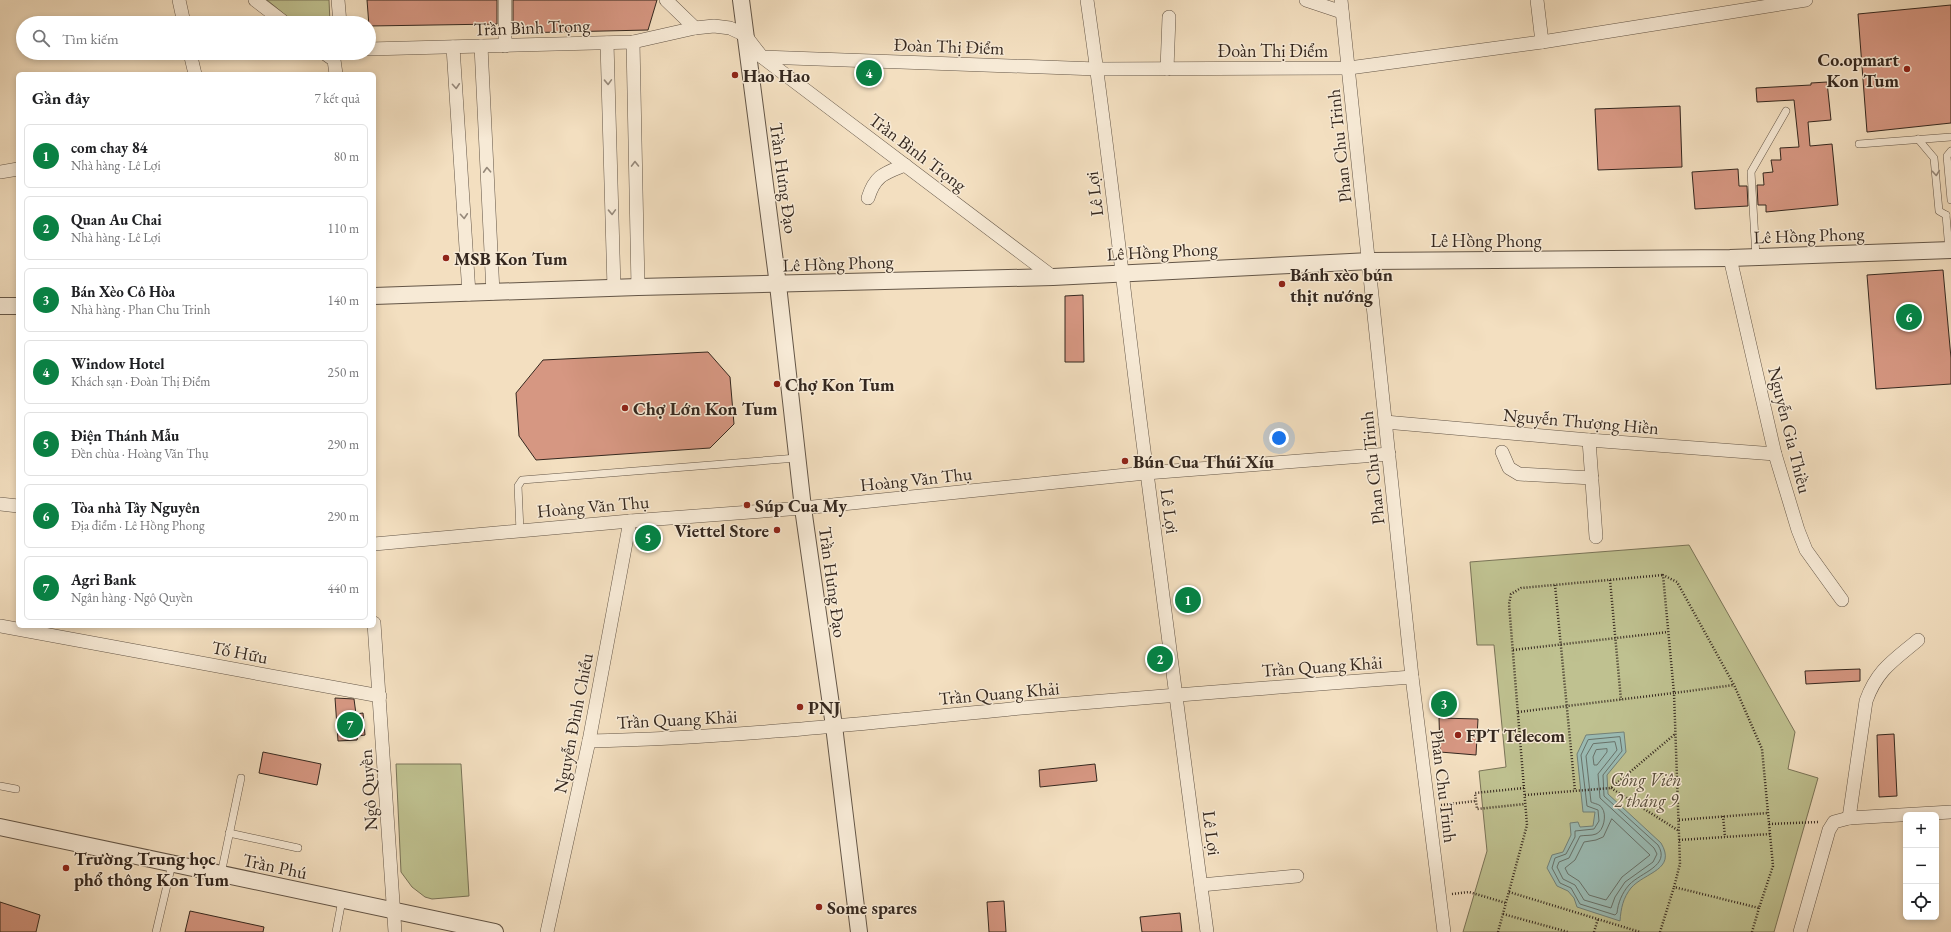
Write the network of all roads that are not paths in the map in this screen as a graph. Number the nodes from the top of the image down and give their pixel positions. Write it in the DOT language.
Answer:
graph roads {
  1 [pos="179,0"];
  2 [pos="255,0"];
  3 [pos="338,0"];
  4 [pos="505,0"];
  5 [pos="666,0"];
  6 [pos="741,0"];
  7 [pos="1087,0"];
  8 [pos="1306,0"];
  9 [pos="1537,0"];
  10 [pos="1806,0"];
  11 [pos="1341,6"];
  12 [pos="182,16"];
  13 [pos="276,16"];
  14 [pos="339,16"];
  15 [pos="1169,17"];
  16 [pos="695,28"];
  17 [pos="745,35"];
  18 [pos="633,42"];
  19 [pos="1542,42"];
  20 [pos="607,43"];
  21 [pos="481,46"];
  22 [pos="505,46"];
  23 [pos="453,47"];
  24 [pos="376,49"];
  25 [pos="762,57"];
  26 [pos="192,60"];
  27 [pos="333,60"];
  28 [pos="1167,68"];
  29 [pos="1349,68"];
  30 [pos="1097,69"];
  31 [pos="195,72"];
  32 [pos="336,72"];
  33 [pos="1786,111"];
  34 [pos="1951,137"];
  35 [pos="1918,139"];
  36 [pos="1859,144"];
  37 [pos="1951,150"];
  38 [pos="905,165"];
  39 [pos="16,169"];
  40 [pos="0,172"];
  41 [pos="868,198"];
  42 [pos="1951,200"];
  43 [pos="1949,213"];
  44 [pos="1950,250"];
  45 [pos="1730,258"];
  46 [pos="1756,258"];
  47 [pos="1370,261"];
  48 [pos="1122,274"];
  49 [pos="1053,277"];
  50 [pos="778,285"];
  51 [pos="638,287"];
  52 [pos="614,288"];
  53 [pos="493,293"];
  54 [pos="469,294"];
  55 [pos="376,296"];
  56 [pos="0,306"];
  57 [pos="16,306"];
  58 [pos="1385,422"];
  59 [pos="1589,440"];
  60 [pos="1502,452"];
  61 [pos="1389,454"];
  62 [pos="1775,454"];
  63 [pos="797,458"];
  64 [pos="1146,473"];
  65 [pos="1592,478"];
  66 [pos="0,504"];
  67 [pos="16,506"];
  68 [pos="803,508"];
  69 [pos="630,521"];
  70 [pos="520,531"];
  71 [pos="1596,538"];
  72 [pos="376,544"];
  73 [pos="1842,600"];
  74 [pos="0,626"];
  75 [pos="374,628"];
  76 [pos="1918,640"];
  77 [pos="1412,677"];
  78 [pos="1177,694"];
  79 [pos="380,696"];
  80 [pos="834,726"];
  81 [pos="589,741"];
  82 [pos="241,778"];
  83 [pos="0,786"];
  84 [pos="16,789"];
  85 [pos="1951,812"];
  86 [pos="1849,818"];
  87 [pos="0,827"];
  88 [pos="229,833"];
  89 [pos="298,848"];
  90 [pos="172,864"];
  91 [pos="221,874"];
  92 [pos="1297,876"];
  93 [pos="1201,885"];
  94 [pos="342,900"];
  95 [pos="394,911"];
  96 [pos="156,932"];
  97 [pos="336,932"];
  98 [pos="395,932"];
  99 [pos="495,932"];
  100 [pos="548,932"];
  101 [pos="859,932"];
  102 [pos="1206,932"];
  103 [pos="1444,932"];
  104 [pos="1800,932"];
  1 -- 12 [label="street"];
  2 -- 13 [label="street"];
  3 -- 14 [label="street"];
  4 -- 22 [label="street"];
  5 -- 16 [label="street"];
  6 -- 17 [label="street, Trần Hưng Đạo"];
  7 -- 30 [label="street, Lê Lợi"];
  8 -- 11 [label="street"];
  9 -- 19 [label="street"];
  10 -- 19 [label="street, Đoàn Thị Điểm"];
  11 -- 29 [label="street, Phan Chu Trinh"];
  15 -- 28 [label="street"];
  16 -- 17 [label="street, Trần Bình Trọng"];
  16 -- 18 [label="street, Trần Bình Trọng"];
  17 -- 25 [label="street"];
  17 -- 50 [label="street, Trần Hưng Đạo"];
  18 -- 20 [label="street, Trần Bình Trọng"];
  51 -- 18 [label="street, one-way"];
  19 -- 29 [label="street, Đoàn Thị Điểm"];
  20 -- 22 [label="street, Trần Bình Trọng"];
  20 -- 52 [label="street, one-way"];
  21 -- 22 [label="street, Trần Bình Trọng"];
  21 -- 23 [label="street, Trần Bình Trọng"];
  53 -- 21 [label="street, one-way"];
  23 -- 24 [label="street, Trần Bình Trọng"];
  23 -- 54 [label="street, one-way"];
  25 -- 30 [label="street, Đoàn Thị Điểm"];
  25 -- 38 [label="street, Trần Bình Trọng"];
  26 -- 31 [label="street"];
  27 -- 32 [label="street"];
  28 -- 29 [label="street, Đoàn Thị Điểm"];
  28 -- 30 [label="street, Đoàn Thị Điểm"];
  29 -- 47 [label="street, Phan Chu Trinh"];
  30 -- 48 [label="street, Lê Lợi"];
  33 -- 46 [label="lane"];
  34 -- 35 [label="lane"];
  35 -- 36 [label="lane"];
  35 -- 43 [label="lane, one-way"];
  37 -- 42 [label="lane"];
  38 -- 41 [label="street"];
  38 -- 49 [label="street, Trần Bình Trọng"];
  39 -- 40 [label="street"];
  43 -- 44 [label="lane"];
  44 -- 46 [label="street, Lê Hồng Phong"];
  45 -- 46 [label="street, Lê Hồng Phong"];
  45 -- 47 [label="street, Lê Hồng Phong"];
  45 -- 62 [label="street, Nguyễn Gia Thiều"];
  47 -- 48 [label="street, Lê Hồng Phong"];
  47 -- 58 [label="street, Phan Chu Trinh"];
  48 -- 49 [label="street, Lê Hồng Phong"];
  48 -- 64 [label="street, Lê Lợi"];
  49 -- 50 [label="street, Lê Hồng Phong"];
  50 -- 51 [label="street, Lê Hồng Phong"];
  50 -- 63 [label="street, Trần Hưng Đạo"];
  51 -- 52 [label="street, Lê Hồng Phong"];
  52 -- 53 [label="street, Lê Hồng Phong"];
  53 -- 54 [label="street, Lê Hồng Phong"];
  54 -- 55 [label="street, Lê Hồng Phong"];
  56 -- 57 [label="street"];
  58 -- 59 [label="street, Nguyễn Thượng Hiền"];
  58 -- 61 [label="street, Phan Chu Trinh"];
  59 -- 62 [label="street, Nguyễn Thượng Hiền"];
  59 -- 65 [label="street"];
  60 -- 65 [label="street"];
  61 -- 64 [label="street, Hoàng Văn Thụ"];
  61 -- 77 [label="street, Phan Chu Trinh"];
  62 -- 73 [label="street, Nguyễn Gia Thiều"];
  63 -- 68 [label="street, Trần Hưng Đạo"];
  63 -- 70 [label="lane"];
  64 -- 68 [label="street, Hoàng Văn Thụ"];
  64 -- 78 [label="street, Lê Lợi"];
  65 -- 71 [label="street"];
  66 -- 67 [label="street"];
  68 -- 69 [label="street, Hoàng Văn Thụ"];
  68 -- 80 [label="street, Trần Hưng Đạo"];
  69 -- 70 [label="street, Hoàng Văn Thụ"];
  69 -- 81 [label="street, Nguyễn Đình Chiểu"];
  70 -- 72 [label="street, Hoàng Văn Thụ"];
  74 -- 79 [label="street, Tố Hữu"];
  75 -- 79 [label="street, Ngô Quyền"];
  76 -- 86 [label="street"];
  77 -- 78 [label="street, Trần Quang Khải"];
  77 -- 103 [label="street, Phan Chu Trinh"];
  78 -- 80 [label="street, Trần Quang Khải"];
  78 -- 93 [label="street, Lê Lợi"];
  79 -- 95 [label="street, Ngô Quyền"];
  80 -- 81 [label="street, Trần Quang Khải"];
  80 -- 101 [label="street, Trần Hưng Đạo"];
  81 -- 100 [label="street, Nguyễn Đình Chiểu"];
  82 -- 88 [label="lane"];
  83 -- 84 [label="lane"];
  85 -- 86 [label="street"];
  86 -- 104 [label="street"];
  87 -- 90 [label="street, Trần Phú"];
  88 -- 89 [label="lane"];
  88 -- 91 [label="lane"];
  90 -- 91 [label="street, Trần Phú"];
  90 -- 96 [label="lane"];
  91 -- 94 [label="street, Trần Phú"];
  92 -- 93 [label="street"];
  93 -- 102 [label="street, Lê Lợi"];
  94 -- 95 [label="street, Trần Phú"];
  94 -- 97 [label="lane"];
  95 -- 98 [label="street, Ngô Quyền"];
  95 -- 99 [label="street, Trần Phú"];
}
